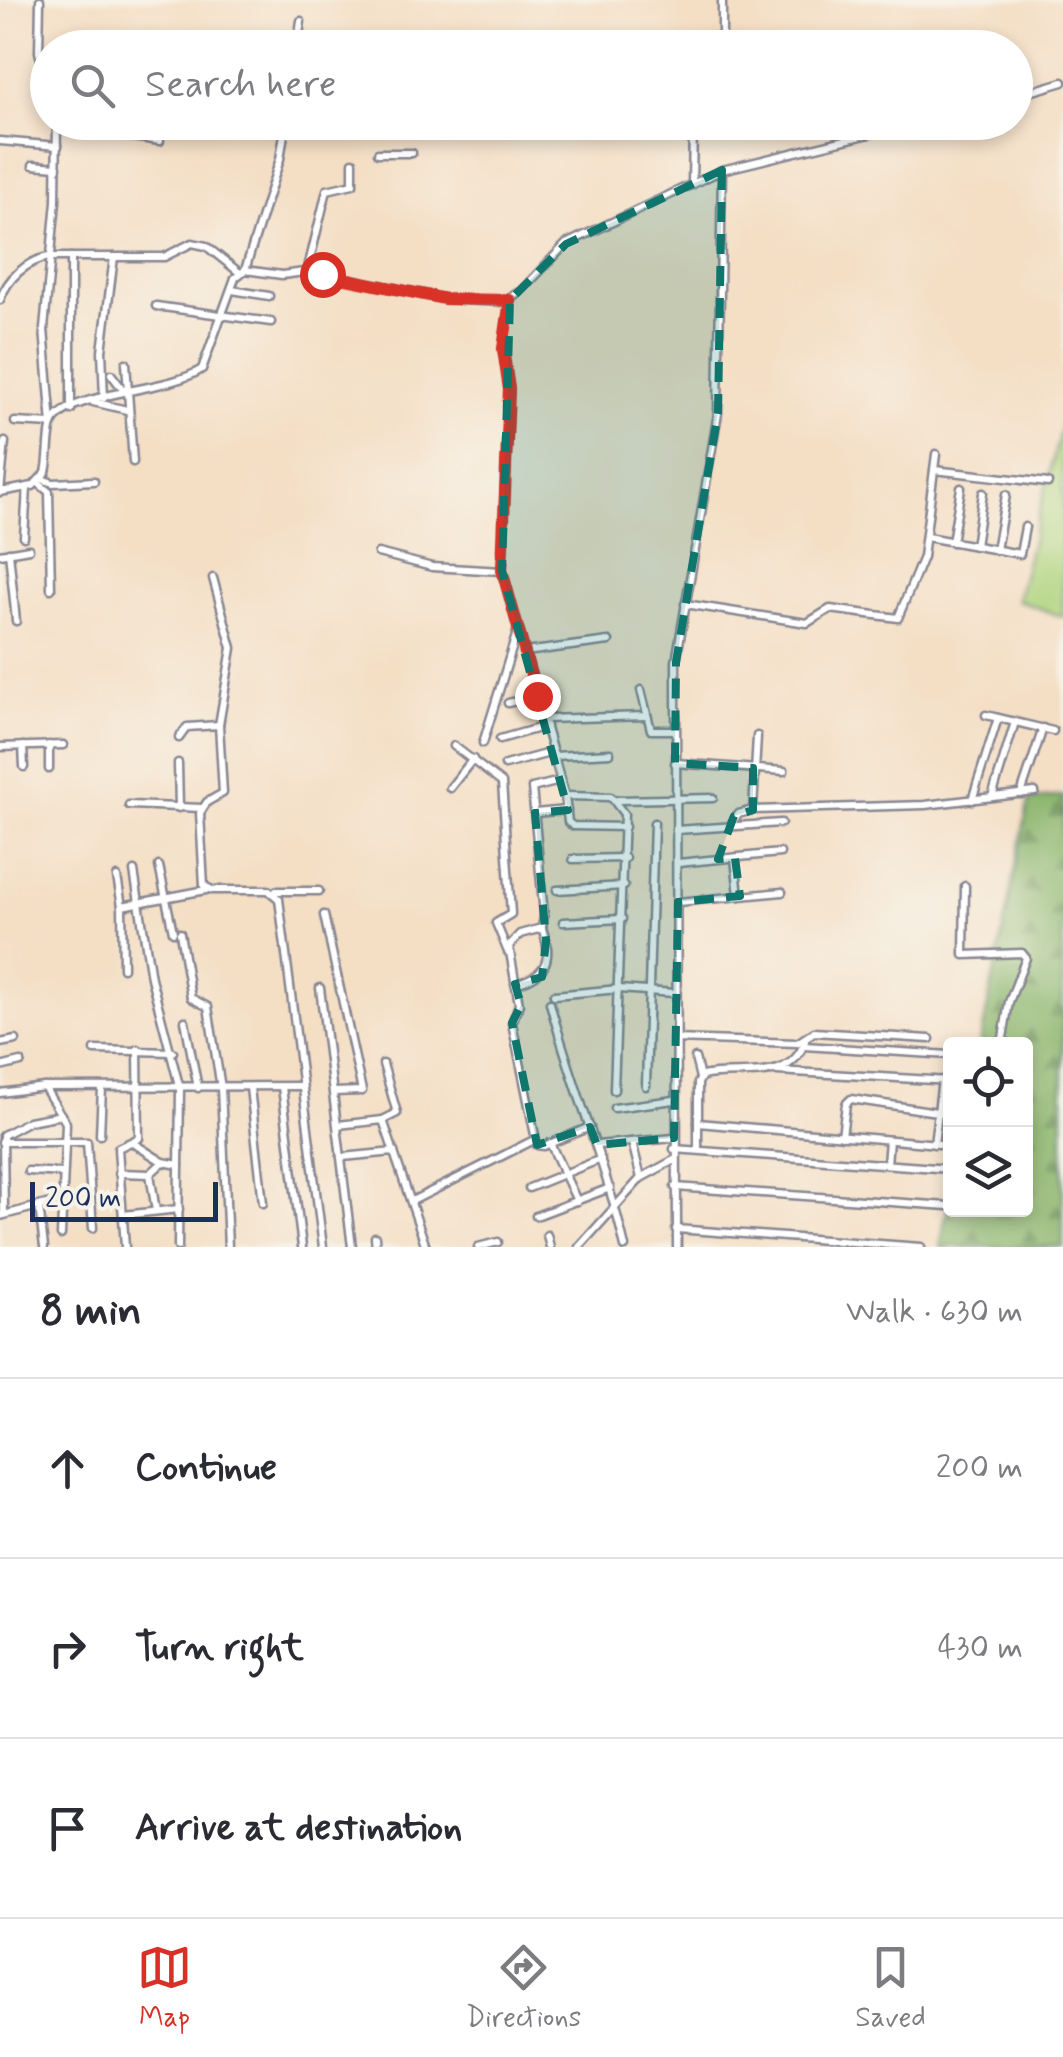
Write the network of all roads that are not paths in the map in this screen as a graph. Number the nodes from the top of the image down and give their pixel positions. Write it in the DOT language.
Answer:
graph roads {
  1 [pos="40,0"];
  2 [pos="722,0"];
  3 [pos="301,21"];
  4 [pos="40,30"];
  5 [pos="300,30"];
  6 [pos="722,30"];
  7 [pos="1063,82"];
  8 [pos="1033,91"];
  9 [pos="58,140"];
  10 [pos="154,140"];
  11 [pos="283,140"];
  12 [pos="693,140"];
  13 [pos="844,140"];
  14 [pos="0,141"];
  15 [pos="160,141"];
  16 [pos="58,146"];
  17 [pos="378,153"];
  18 [pos="412,153"];
  19 [pos="353,162"];
  20 [pos="33,165"];
  21 [pos="58,167"];
  22 [pos="722,170"];
  23 [pos="692,186"];
  24 [pos="71,257"];
  25 [pos="114,257"];
  26 [pos="49,258"];
  27 [pos="242,272"];
  28 [pos="307,272"];
  29 [pos="232,290"];
  30 [pos="269,296"];
  31 [pos="0,300"];
  32 [pos="510,300"];
  33 [pos="156,306"];
  34 [pos="224,312"];
  35 [pos="272,322"];
  36 [pos="126,363"];
  37 [pos="111,374"];
  38 [pos="125,392"];
  39 [pos="104,398"];
  40 [pos="94,402"];
  41 [pos="71,410"];
  42 [pos="128,411"];
  43 [pos="15,422"];
  44 [pos="52,425"];
  45 [pos="5,442"];
  46 [pos="936,454"];
  47 [pos="133,462"];
  48 [pos="934,470"];
  49 [pos="39,480"];
  50 [pos="94,481"];
  51 [pos="1048,483"];
  52 [pos="27,488"];
  53 [pos="961,488"];
  54 [pos="0,492"];
  55 [pos="983,493"];
  56 [pos="1006,496"];
  57 [pos="1025,527"];
  58 [pos="24,536"];
  59 [pos="926,537"];
  60 [pos="952,542"];
  61 [pos="975,546"];
  62 [pos="29,549"];
  63 [pos="996,550"];
  64 [pos="4,553"];
  65 [pos="378,554"];
  66 [pos="502,570"];
  67 [pos="213,578"];
  68 [pos="51,589"];
  69 [pos="686,604"];
  70 [pos="16,621"];
  71 [pos="518,628"];
  72 [pos="609,641"];
  73 [pos="525,652"];
  74 [pos="640,690"];
  75 [pos="537,696"];
  76 [pos="508,703"];
  77 [pos="986,715"];
  78 [pos="647,716"];
  79 [pos="998,718"];
  80 [pos="1015,722"];
  81 [pos="545,723"];
  82 [pos="219,726"];
  83 [pos="1043,728"];
  84 [pos="675,730"];
  85 [pos="1053,731"];
  86 [pos="757,736"];
  87 [pos="179,738"];
  88 [pos="500,739"];
  89 [pos="483,742"];
  90 [pos="49,745"];
  91 [pos="64,745"];
  92 [pos="23,746"];
  93 [pos="454,746"];
  94 [pos="0,747"];
  95 [pos="610,753"];
  96 [pos="553,754"];
  97 [pos="473,759"];
  98 [pos="178,763"];
  99 [pos="675,763"];
  100 [pos="505,765"];
  101 [pos="24,767"];
  102 [pos="753,768"];
  103 [pos="50,769"];
  104 [pos="784,771"];
  105 [pos="560,781"];
  106 [pos="450,788"];
  107 [pos="1035,792"];
  108 [pos="1022,794"];
  109 [pos="564,796"];
  110 [pos="992,797"];
  111 [pos="676,798"];
  112 [pos="713,798"];
  113 [pos="616,800"];
  114 [pos="972,800"];
  115 [pos="129,805"];
  116 [pos="179,808"];
  117 [pos="202,808"];
  118 [pos="566,810"];
  119 [pos="753,810"];
  120 [pos="535,812"];
  121 [pos="654,823"];
  122 [pos="781,823"];
  123 [pos="730,826"];
  124 [pos="625,827"];
  125 [pos="676,830"];
  126 [pos="780,854"];
  127 [pos="573,858"];
  128 [pos="625,858"];
  129 [pos="735,858"];
  130 [pos="678,863"];
  131 [pos="159,866"];
  132 [pos="134,871"];
  133 [pos="117,876"];
  134 [pos="624,886"];
  135 [pos="965,886"];
  136 [pos="208,890"];
  137 [pos="557,890"];
  138 [pos="320,891"];
  139 [pos="274,892"];
  140 [pos="782,892"];
  141 [pos="740,896"];
  142 [pos="166,897"];
  143 [pos="139,902"];
  144 [pos="678,902"];
  145 [pos="122,906"];
  146 [pos="324,915"];
  147 [pos="622,918"];
  148 [pos="563,922"];
  149 [pos="542,928"];
  150 [pos="182,948"];
  151 [pos="169,949"];
  152 [pos="508,953"];
  153 [pos="124,968"];
  154 [pos="515,984"];
  155 [pos="320,988"];
  156 [pos="619,989"];
  157 [pos="650,991"];
  158 [pos="674,992"];
  159 [pos="185,1021"];
  160 [pos="1003,1037"];
  161 [pos="674,1039"];
  162 [pos="930,1039"];
  163 [pos="16,1040"];
  164 [pos="0,1043"];
  165 [pos="805,1043"];
  166 [pos="95,1050"];
  167 [pos="138,1050"];
  168 [pos="173,1052"];
  169 [pos="943,1054"];
  170 [pos="695,1058"];
  171 [pos="21,1062"];
  172 [pos="383,1064"];
  173 [pos="0,1067"];
  174 [pos="775,1071"];
  175 [pos="700,1078"];
  176 [pos="943,1080"];
  177 [pos="302,1086"];
  178 [pos="646,1086"];
  179 [pos="44,1087"];
  180 [pos="282,1087"];
  181 [pos="102,1088"];
  182 [pos="198,1088"];
  183 [pos="221,1088"];
  184 [pos="250,1088"];
  185 [pos="139,1089"];
  186 [pos="180,1089"];
  187 [pos="614,1090"];
  188 [pos="334,1092"];
  189 [pos="943,1092"];
  190 [pos="0,1093"];
  191 [pos="674,1100"];
  192 [pos="614,1108"];
  193 [pos="938,1112"];
  194 [pos="943,1113"];
  195 [pos="61,1115"];
  196 [pos="384,1120"];
  197 [pos="698,1123"];
  198 [pos="338,1125"];
  199 [pos="590,1127"];
  200 [pos="100,1135"];
  201 [pos="842,1136"];
  202 [pos="674,1138"];
  203 [pos="534,1140"];
  204 [pos="889,1140"];
  205 [pos="2,1142"];
  206 [pos="65,1142"];
  207 [pos="132,1142"];
  208 [pos="632,1142"];
  209 [pos="550,1143"];
  210 [pos="934,1144"];
  211 [pos="596,1145"];
  212 [pos="943,1145"];
  213 [pos="674,1148"];
  214 [pos="698,1150"];
  215 [pos="394,1152"];
  216 [pos="343,1157"];
  217 [pos="601,1159"];
  218 [pos="674,1160"];
  219 [pos="162,1162"];
  220 [pos="179,1164"];
  221 [pos="887,1164"];
  222 [pos="943,1168"];
  223 [pos="28,1171"];
  224 [pos="63,1173"];
  225 [pos="119,1173"];
  226 [pos="150,1174"];
  227 [pos="564,1174"];
  228 [pos="641,1178"];
  229 [pos="675,1187"];
  230 [pos="529,1188"];
  231 [pos="610,1188"];
  232 [pos="62,1200"];
  233 [pos="576,1200"];
  234 [pos="412,1201"];
  235 [pos="263,1202"];
  236 [pos="615,1202"];
  237 [pos="40,1206"];
  238 [pos="943,1206"];
  239 [pos="178,1209"];
  240 [pos="156,1212"];
  241 [pos="2,1215"];
  242 [pos="123,1215"];
  243 [pos="536,1216"];
  244 [pos="93,1228"];
  245 [pos="676,1230"];
  246 [pos="61,1234"];
  247 [pos="547,1235"];
  248 [pos="376,1237"];
  249 [pos="498,1242"];
  250 [pos="44,1247"];
  251 [pos="126,1247"];
  252 [pos="178,1247"];
  253 [pos="228,1247"];
  254 [pos="302,1247"];
  255 [pos="323,1247"];
  256 [pos="352,1247"];
  257 [pos="376,1247"];
  258 [pos="426,1247"];
  259 [pos="478,1247"];
  260 [pos="550,1247"];
  261 [pos="579,1247"];
  262 [pos="625,1247"];
  263 [pos="677,1247"];
  264 [pos="922,1247"];
  1 -- 4 [label="street"];
  2 -- 6 [label="street"];
  3 -- 5 [label="street"];
  7 -- 8 [label="street"];
  9 -- 16 [label="street"];
  10 -- 15 [label="street"];
  11 -- 27 [label="street"];
  12 -- 23 [label="street"];
  13 -- 22 [label="street"];
  14 -- 16 [label="street"];
  16 -- 21 [label="street"];
  17 -- 18 [label="street"];
  19 -- 28 [label="street"];
  20 -- 21 [label="street"];
  21 -- 26 [label="street"];
  22 -- 23 [label="street"];
  22 -- 69 [label="street"];
  23 -- 32 [label="street"];
  24 -- 25 [label="street"];
  24 -- 26 [label="street"];
  24 -- 41 [label="street"];
  25 -- 27 [label="street"];
  25 -- 39 [label="street"];
  26 -- 31 [label="street"];
  26 -- 44 [label="street"];
  27 -- 28 [label="street"];
  27 -- 29 [label="street"];
  28 -- 32 [label="street"];
  29 -- 30 [label="street"];
  29 -- 34 [label="street"];
  32 -- 66 [label="street"];
  33 -- 34 [label="street"];
  34 -- 35 [label="street"];
  34 -- 38 [label="street"];
  36 -- 38 [label="street"];
  37 -- 38 [label="street"];
  38 -- 39 [label="street"];
  38 -- 42 [label="street"];
  39 -- 40 [label="street"];
  40 -- 41 [label="street"];
  40 -- 42 [label="street"];
  41 -- 44 [label="street"];
  42 -- 47 [label="street"];
  43 -- 44 [label="street"];
  44 -- 49 [label="street"];
  45 -- 54 [label="street"];
  46 -- 48 [label="street"];
  48 -- 51 [label="street"];
  48 -- 59 [label="street"];
  49 -- 50 [label="street"];
  49 -- 52 [label="street"];
  49 -- 68 [label="street"];
  52 -- 54 [label="street"];
  52 -- 58 [label="street"];
  53 -- 60 [label="street"];
  55 -- 61 [label="street"];
  56 -- 63 [label="street"];
  57 -- 63 [label="street"];
  59 -- 60 [label="street"];
  59 -- 69 [label="street"];
  60 -- 61 [label="street"];
  61 -- 63 [label="street"];
  62 -- 64 [label="street"];
  64 -- 70 [label="street"];
  65 -- 66 [label="street"];
  66 -- 71 [label="street"];
  67 -- 82 [label="street"];
  69 -- 84 [label="street"];
  71 -- 73 [label="street"];
  71 -- 89 [label="street"];
  72 -- 73 [label="street"];
  73 -- 75 [label="street"];
  74 -- 78 [label="street"];
  75 -- 76 [label="street"];
  75 -- 81 [label="street"];
  77 -- 79 [label="street"];
  78 -- 81 [label="street"];
  78 -- 84 [label="street"];
  79 -- 80 [label="street"];
  79 -- 114 [label="street"];
  80 -- 83 [label="street"];
  80 -- 110 [label="street"];
  81 -- 88 [label="street"];
  81 -- 96 [label="street"];
  82 -- 87 [label="street"];
  82 -- 117 [label="street"];
  83 -- 85 [label="street"];
  83 -- 108 [label="street"];
  84 -- 99 [label="street"];
  86 -- 102 [label="street"];
  90 -- 91 [label="street"];
  90 -- 92 [label="street"];
  90 -- 103 [label="street"];
  92 -- 94 [label="street"];
  92 -- 101 [label="street"];
  93 -- 97 [label="street"];
  95 -- 96 [label="street"];
  96 -- 100 [label="street"];
  96 -- 105 [label="street"];
  97 -- 106 [label="street"];
  97 -- 152 [label="street"];
  98 -- 116 [label="street"];
  99 -- 102 [label="street"];
  99 -- 111 [label="street"];
  102 -- 104 [label="street"];
  102 -- 119 [label="street"];
  105 -- 109 [label="street"];
  105 -- 120 [label="street"];
  107 -- 108 [label="street"];
  108 -- 110 [label="street"];
  109 -- 113 [label="street"];
  109 -- 118 [label="street"];
  110 -- 114 [label="street"];
  111 -- 112 [label="street"];
  111 -- 113 [label="street"];
  111 -- 125 [label="street"];
  113 -- 124 [label="street"];
  114 -- 119 [label="street"];
  115 -- 116 [label="street"];
  116 -- 117 [label="street"];
  117 -- 136 [label="street"];
  118 -- 120 [label="street"];
  118 -- 124 [label="street"];
  119 -- 123 [label="street"];
  120 -- 149 [label="street"];
  121 -- 157 [label="street"];
  122 -- 123 [label="street"];
  123 -- 125 [label="street"];
  124 -- 128 [label="street"];
  125 -- 130 [label="street"];
  126 -- 129 [label="street"];
  127 -- 128 [label="street"];
  128 -- 134 [label="street"];
  129 -- 130 [label="street"];
  129 -- 141 [label="street"];
  130 -- 144 [label="street"];
  131 -- 142 [label="street"];
  132 -- 143 [label="street"];
  133 -- 145 [label="street"];
  134 -- 137 [label="street"];
  134 -- 147 [label="street"];
  135 -- 160 [label="street"];
  136 -- 139 [label="street"];
  136 -- 142 [label="street"];
  138 -- 139 [label="street"];
  139 -- 177 [label="street"];
  140 -- 141 [label="street"];
  141 -- 144 [label="street"];
  142 -- 143 [label="street"];
  142 -- 150 [label="street"];
  143 -- 145 [label="street"];
  143 -- 168 [label="street"];
  144 -- 158 [label="street"];
  145 -- 153 [label="street"];
  146 -- 188 [label="street"];
  147 -- 148 [label="street"];
  147 -- 156 [label="street"];
  149 -- 152 [label="street"];
  149 -- 154 [label="street"];
  150 -- 151 [label="street"];
  150 -- 183 [label="street"];
  152 -- 154 [label="street"];
  154 -- 203 [label="street"];
  155 -- 188 [label="street"];
  156 -- 157 [label="street"];
  156 -- 187 [label="street"];
  156 -- 199 [label="street"];
  157 -- 158 [label="street"];
  157 -- 178 [label="street"];
  158 -- 161 [label="street"];
  159 -- 182 [label="street"];
  161 -- 165 [label="street"];
  161 -- 191 [label="street"];
  162 -- 165 [label="street"];
  163 -- 164 [label="street"];
  165 -- 169 [label="street"];
  165 -- 174 [label="street"];
  166 -- 167 [label="street"];
  167 -- 168 [label="street"];
  167 -- 185 [label="street"];
  168 -- 186 [label="street"];
  170 -- 175 [label="street"];
  171 -- 173 [label="street"];
  172 -- 196 [label="street"];
  174 -- 175 [label="street"];
  174 -- 176 [label="street"];
  175 -- 197 [label="street"];
  177 -- 180 [label="street"];
  177 -- 255 [label="street"];
  179 -- 181 [label="street"];
  179 -- 190 [label="street"];
  179 -- 195 [label="street"];
  180 -- 184 [label="street"];
  180 -- 254 [label="street"];
  181 -- 185 [label="street"];
  181 -- 200 [label="street"];
  182 -- 183 [label="street"];
  182 -- 186 [label="street"];
  183 -- 184 [label="street"];
  183 -- 253 [label="street"];
  184 -- 235 [label="street"];
  185 -- 186 [label="street"];
  185 -- 207 [label="street"];
  186 -- 220 [label="street"];
  188 -- 198 [label="street"];
  189 -- 193 [label="street"];
  191 -- 192 [label="street"];
  191 -- 202 [label="street"];
  193 -- 194 [label="street"];
  193 -- 201 [label="street"];
  193 -- 210 [label="street"];
  195 -- 205 [label="street"];
  195 -- 206 [label="street"];
  196 -- 198 [label="street"];
  196 -- 215 [label="street"];
  197 -- 201 [label="street"];
  197 -- 214 [label="street"];
  198 -- 216 [label="street"];
  199 -- 209 [label="street"];
  199 -- 211 [label="street"];
  201 -- 204 [label="street"];
  202 -- 208 [label="street"];
  202 -- 213 [label="street"];
  203 -- 209 [label="street"];
  203 -- 234 [label="street"];
  204 -- 210 [label="street"];
  204 -- 221 [label="street"];
  205 -- 206 [label="street"];
  205 -- 241 [label="street"];
  206 -- 224 [label="street"];
  206 -- 244 [label="street"];
  207 -- 219 [label="street"];
  207 -- 225 [label="street"];
  208 -- 211 [label="street"];
  208 -- 228 [label="street"];
  209 -- 227 [label="street"];
  210 -- 212 [label="street"];
  211 -- 217 [label="street"];
  213 -- 214 [label="street"];
  213 -- 218 [label="street"];
  214 -- 221 [label="street"];
  215 -- 216 [label="street"];
  215 -- 234 [label="street"];
  216 -- 256 [label="street"];
  217 -- 227 [label="street"];
  217 -- 231 [label="street"];
  218 -- 228 [label="street"];
  218 -- 229 [label="street"];
  219 -- 220 [label="street"];
  219 -- 226 [label="street"];
  220 -- 239 [label="street"];
  221 -- 222 [label="street"];
  223 -- 224 [label="street"];
  224 -- 232 [label="street"];
  225 -- 226 [label="street"];
  225 -- 242 [label="street"];
  226 -- 240 [label="street"];
  227 -- 230 [label="street"];
  227 -- 233 [label="street"];
  228 -- 236 [label="street"];
  229 -- 238 [label="street"];
  229 -- 245 [label="street"];
  231 -- 233 [label="street"];
  231 -- 236 [label="street"];
  232 -- 237 [label="street"];
  232 -- 246 [label="street"];
  233 -- 243 [label="street"];
  234 -- 258 [label="street"];
  236 -- 261 [label="street"];
  236 -- 262 [label="street"];
  237 -- 241 [label="street"];
  237 -- 250 [label="street"];
  239 -- 240 [label="street"];
  239 -- 252 [label="street"];
  240 -- 242 [label="street"];
  242 -- 251 [label="street"];
  245 -- 263 [label="street"];
  245 -- 264 [label="street"];
  247 -- 260 [label="street"];
  248 -- 257 [label="street"];
  249 -- 259 [label="street"];
}
